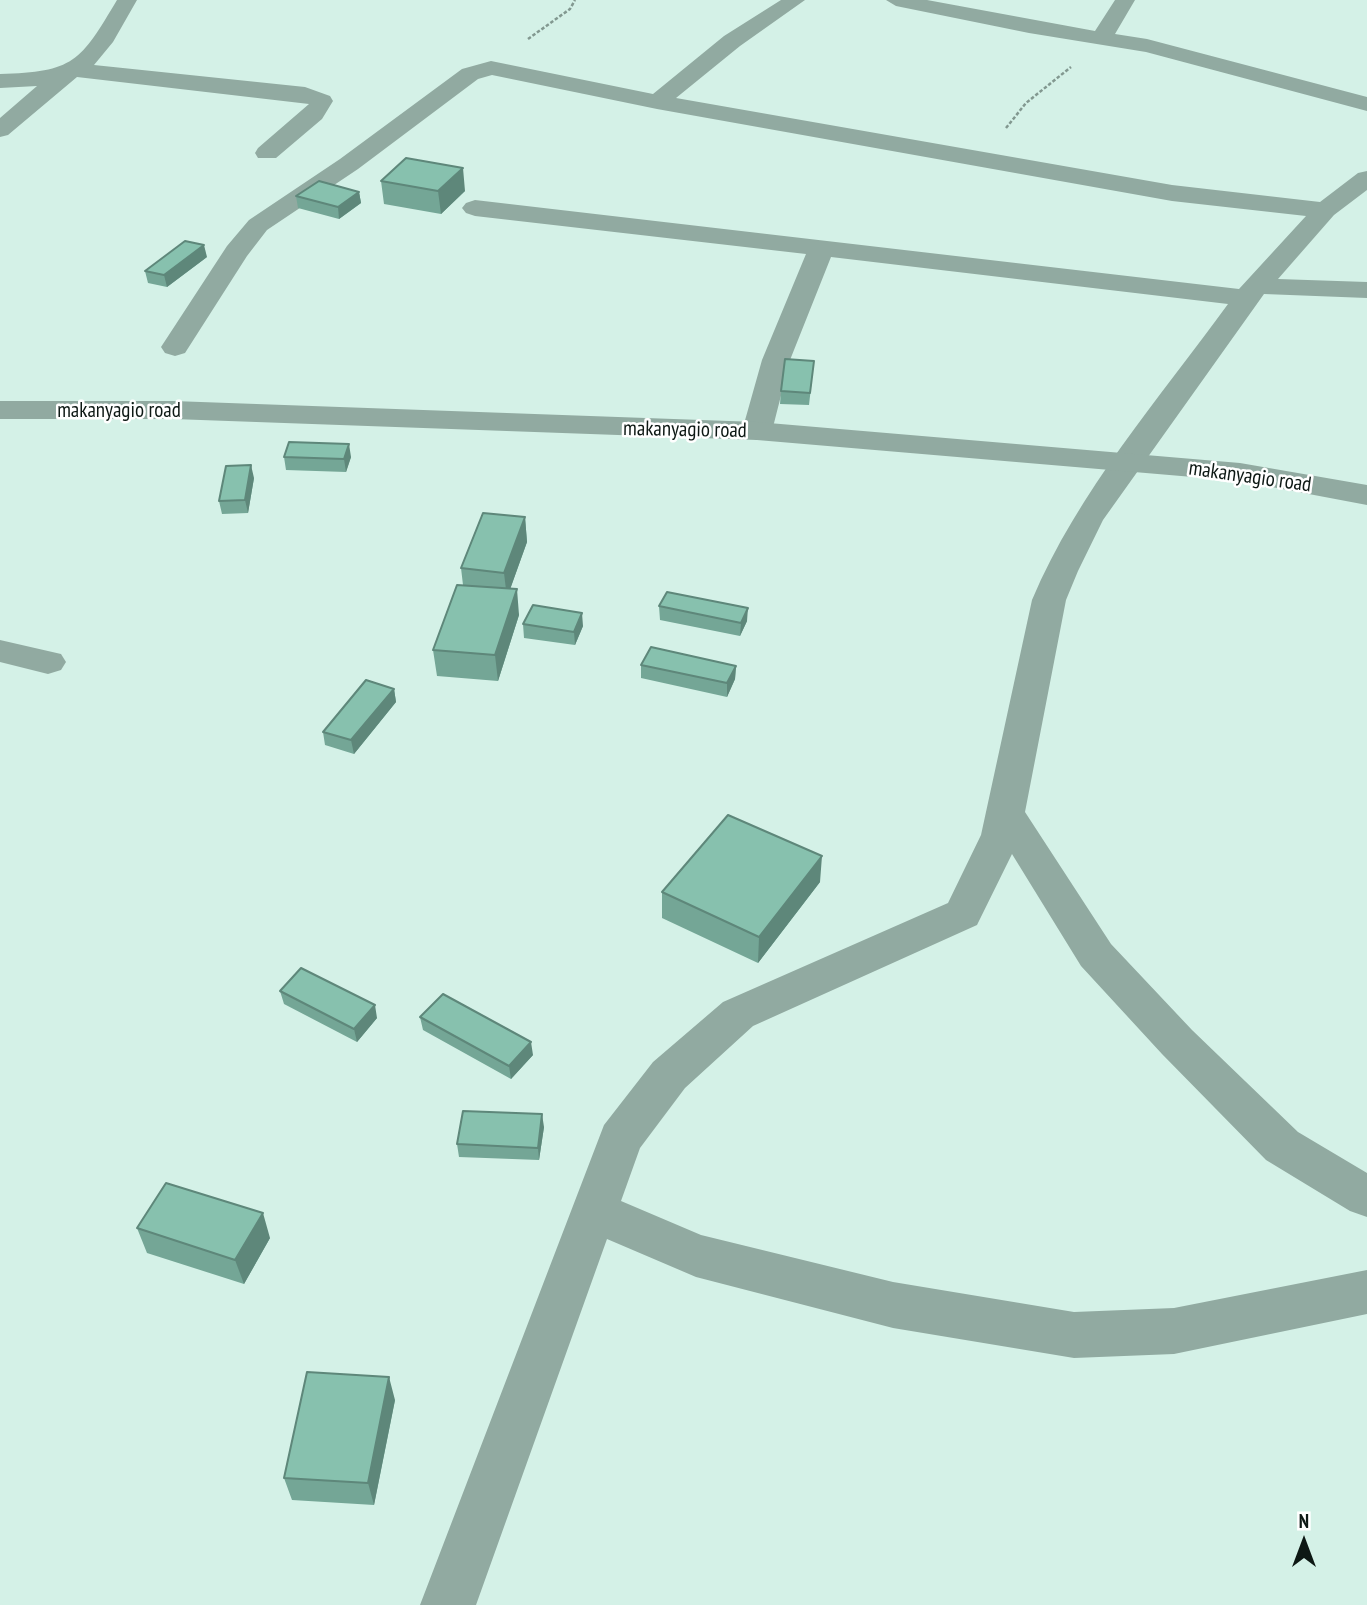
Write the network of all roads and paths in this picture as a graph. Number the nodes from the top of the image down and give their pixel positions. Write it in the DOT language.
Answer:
graph roads {
  1 [pos="127,0"];
  2 [pos="575,0"];
  3 [pos="795,0"];
  4 [pos="896,0"];
  5 [pos="1125,0"];
  6 [pos="1102,38"];
  7 [pos="1076,63"];
  8 [pos="491,68"];
  9 [pos="68,74"];
  10 [pos="0,81"];
  11 [pos="657,102"];
  12 [pos="1367,104"];
  13 [pos="0,131"];
  14 [pos="267,153"];
  15 [pos="982,159"];
  16 [pos="1367,178"];
  17 [pos="475,208"];
  18 [pos="1325,210"];
  19 [pos="822,247"];
  20 [pos="1367,290"];
  21 [pos="1251,292"];
  22 [pos="175,347"];
  23 [pos="0,410"];
  24 [pos="757,432"];
  25 [pos="1128,462"];
  26 [pos="1367,495"];
  27 [pos="0,652"];
  28 [pos="48,662"];
  29 [pos="1006,813"];
  30 [pos="1367,1197"];
  31 [pos="593,1211"];
  32 [pos="1367,1293"];
  33 [pos="448,1605"];
  1 -- 9 [label="street"];
  2 -- 8 [label="path"];
  3 -- 11 [label="street"];
  4 -- 6 [label="street"];
  5 -- 6 [label="street"];
  6 -- 12 [label="street"];
  7 -- 15 [label="path"];
  8 -- 11 [label="street"];
  8 -- 22 [label="street"];
  9 -- 10 [label="street"];
  9 -- 13 [label="street"];
  9 -- 14 [label="street"];
  11 -- 15 [label="street"];
  15 -- 18 [label="street"];
  16 -- 18 [label="street"];
  17 -- 19 [label="street"];
  18 -- 21 [label="street"];
  19 -- 21 [label="street"];
  19 -- 24 [label="street"];
  20 -- 21 [label="street"];
  21 -- 25 [label="street"];
  23 -- 24 [label="street, makanyagio road"];
  24 -- 25 [label="street, makanyagio road"];
  25 -- 26 [label="street, makanyagio road"];
  25 -- 29 [label="street"];
  27 -- 28 [label="street"];
  29 -- 30 [label="street"];
  29 -- 31 [label="street"];
  31 -- 32 [label="street"];
  31 -- 33 [label="street"];
}
